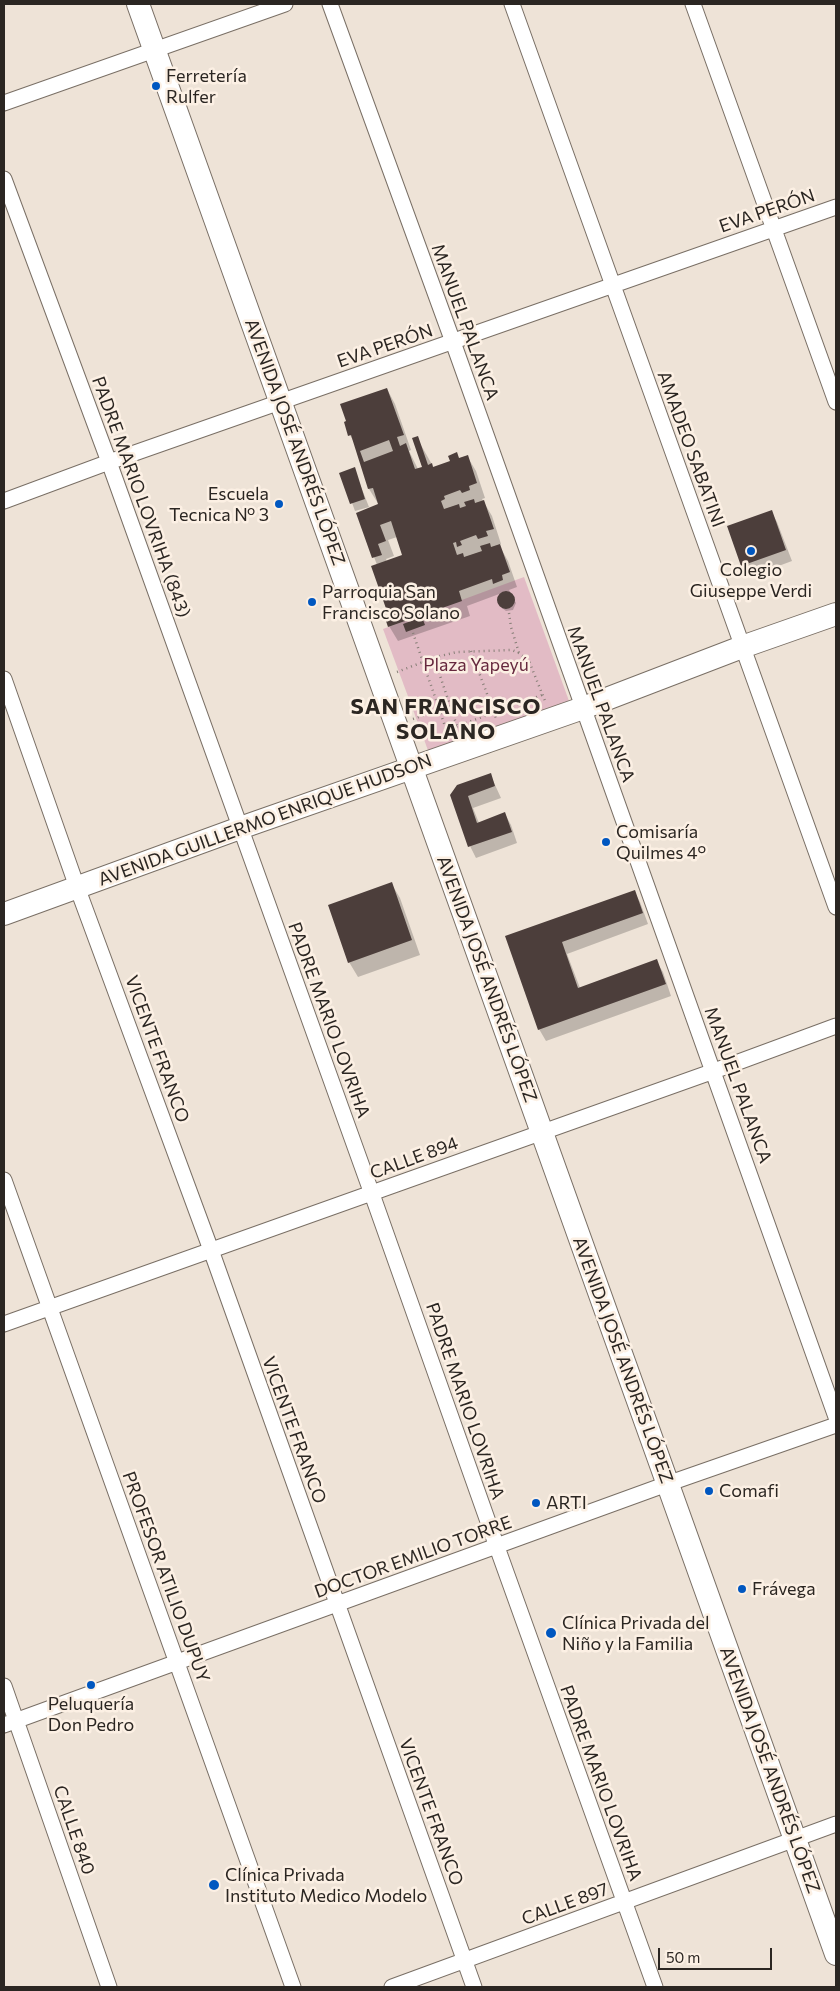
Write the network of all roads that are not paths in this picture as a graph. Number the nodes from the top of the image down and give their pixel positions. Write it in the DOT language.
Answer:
graph roads {
  1 [pos="138,4"];
  2 [pos="285,4"];
  3 [pos="330,4"];
  4 [pos="512,4"];
  5 [pos="693,4"];
  6 [pos="154,50"];
  7 [pos="4,103"];
  8 [pos="4,179"];
  9 [pos="836,207"];
  10 [pos="774,228"];
  11 [pos="613,286"];
  12 [pos="453,342"];
  13 [pos="281,402"];
  14 [pos="836,402"];
  15 [pos="109,462"];
  16 [pos="4,501"];
  17 [pos="836,614"];
  18 [pos="742,647"];
  19 [pos="4,678"];
  20 [pos="583,708"];
  21 [pos="411,768"];
  22 [pos="240,828"];
  23 [pos="77,887"];
  24 [pos="836,907"];
  25 [pos="4,914"];
  26 [pos="836,1026"];
  27 [pos="714,1072"];
  28 [pos="542,1132"];
  29 [pos="4,1180"];
  30 [pos="372,1194"];
  31 [pos="211,1250"];
  32 [pos="49,1308"];
  33 [pos="4,1324"];
  34 [pos="836,1417"];
  35 [pos="836,1425"];
  36 [pos="667,1484"];
  37 [pos="496,1548"];
  38 [pos="336,1604"];
  39 [pos="176,1662"];
  40 [pos="4,1686"];
  41 [pos="10,1723"];
  42 [pos="836,1824"];
  43 [pos="796,1839"];
  44 [pos="625,1902"];
  45 [pos="836,1954"];
  46 [pos="464,1960"];
  47 [pos="109,1987"];
  48 [pos="293,1987"];
  49 [pos="392,1987"];
  50 [pos="474,1987"];
  51 [pos="655,1987"];
  1 -- 6 [label="main road, AVENIDA JOSÉ ANDRÉS LÓPEZ"];
  2 -- 6 [label="street"];
  3 -- 12 [label="street, MANUEL PALANCA"];
  4 -- 11 [label="street, AMADEO SABATINI"];
  5 -- 10 [label="street"];
  6 -- 7 [label="street"];
  6 -- 13 [label="main road, AVENIDA JOSÉ ANDRÉS LÓPEZ"];
  8 -- 15 [label="street, PADRE MARIO LOVRIHA (843)"];
  9 -- 10 [label="street, EVA PERÓN"];
  10 -- 11 [label="street, EVA PERÓN"];
  10 -- 14 [label="street"];
  11 -- 12 [label="street, EVA PERÓN"];
  11 -- 18 [label="street, AMADEO SABATINI"];
  12 -- 13 [label="street, EVA PERÓN"];
  12 -- 20 [label="street, MANUEL PALANCA"];
  13 -- 15 [label="street, EVA PERÓN"];
  13 -- 21 [label="main road, AVENIDA JOSÉ ANDRÉS LÓPEZ"];
  15 -- 16 [label="street, EVA PERÓN"];
  15 -- 22 [label="street, PADRE MARIO LOVRIHA (843)"];
  17 -- 18 [label="main road, AVENIDA GUILLERMO ENRIQUE HUDSON"];
  18 -- 20 [label="main road, AVENIDA GUILLERMO ENRIQUE HUDSON"];
  18 -- 24 [label="street, AMADEO SABATINI"];
  19 -- 23 [label="street, VICENTE FRANCO"];
  20 -- 21 [label="main road, AVENIDA GUILLERMO ENRIQUE HUDSON"];
  20 -- 27 [label="street, MANUEL PALANCA"];
  21 -- 22 [label="main road, AVENIDA GUILLERMO ENRIQUE HUDSON"];
  21 -- 28 [label="main road, AVENIDA JOSÉ ANDRÉS LÓPEZ"];
  22 -- 23 [label="main road, AVENIDA GUILLERMO ENRIQUE HUDSON"];
  22 -- 30 [label="street, PADRE MARIO LOVRIHA"];
  23 -- 25 [label="main road, AVENIDA GUILLERMO ENRIQUE HUDSON"];
  23 -- 31 [label="street, VICENTE FRANCO"];
  26 -- 27 [label="street, CALLE 894"];
  27 -- 28 [label="street, CALLE 894"];
  27 -- 34 [label="street, MANUEL PALANCA"];
  28 -- 30 [label="street, CALLE 894"];
  28 -- 36 [label="main road, AVENIDA JOSÉ ANDRÉS LÓPEZ"];
  29 -- 32 [label="street, PROFESOR ATILIO DUPUY"];
  30 -- 31 [label="street, CALLE 894"];
  30 -- 37 [label="street, PADRE MARIO LOVRIHA"];
  31 -- 32 [label="street, CALLE 894"];
  31 -- 38 [label="street, VICENTE FRANCO"];
  32 -- 33 [label="street, CALLE 894"];
  32 -- 39 [label="street, PROFESOR ATILIO DUPUY"];
  35 -- 36 [label="street, DOCTOR EMILIO TORRE"];
  36 -- 37 [label="street, DOCTOR EMILIO TORRE"];
  36 -- 43 [label="main road, AVENIDA JOSÉ ANDRÉS LÓPEZ"];
  37 -- 38 [label="street, DOCTOR EMILIO TORRE"];
  37 -- 44 [label="street, PADRE MARIO LOVRIHA"];
  38 -- 39 [label="street, DOCTOR EMILIO TORRE"];
  38 -- 46 [label="street, VICENTE FRANCO"];
  39 -- 41 [label="street, DOCTOR EMILIO TORRE"];
  39 -- 48 [label="street, PROFESOR ATILIO DUPUY"];
  40 -- 41 [label="street, CALLE 840"];
  41 -- 47 [label="street, CALLE 840"];
  42 -- 43 [label="street, CALLE 897"];
  43 -- 44 [label="street, CALLE 897"];
  43 -- 45 [label="main road, AVENIDA JOSÉ ANDRÉS LÓPEZ"];
  44 -- 46 [label="street, CALLE 897"];
  44 -- 51 [label="street, PADRE MARIO LOVRIHA"];
  46 -- 49 [label="street, CALLE 897"];
  46 -- 50 [label="street, VICENTE FRANCO"];
}
